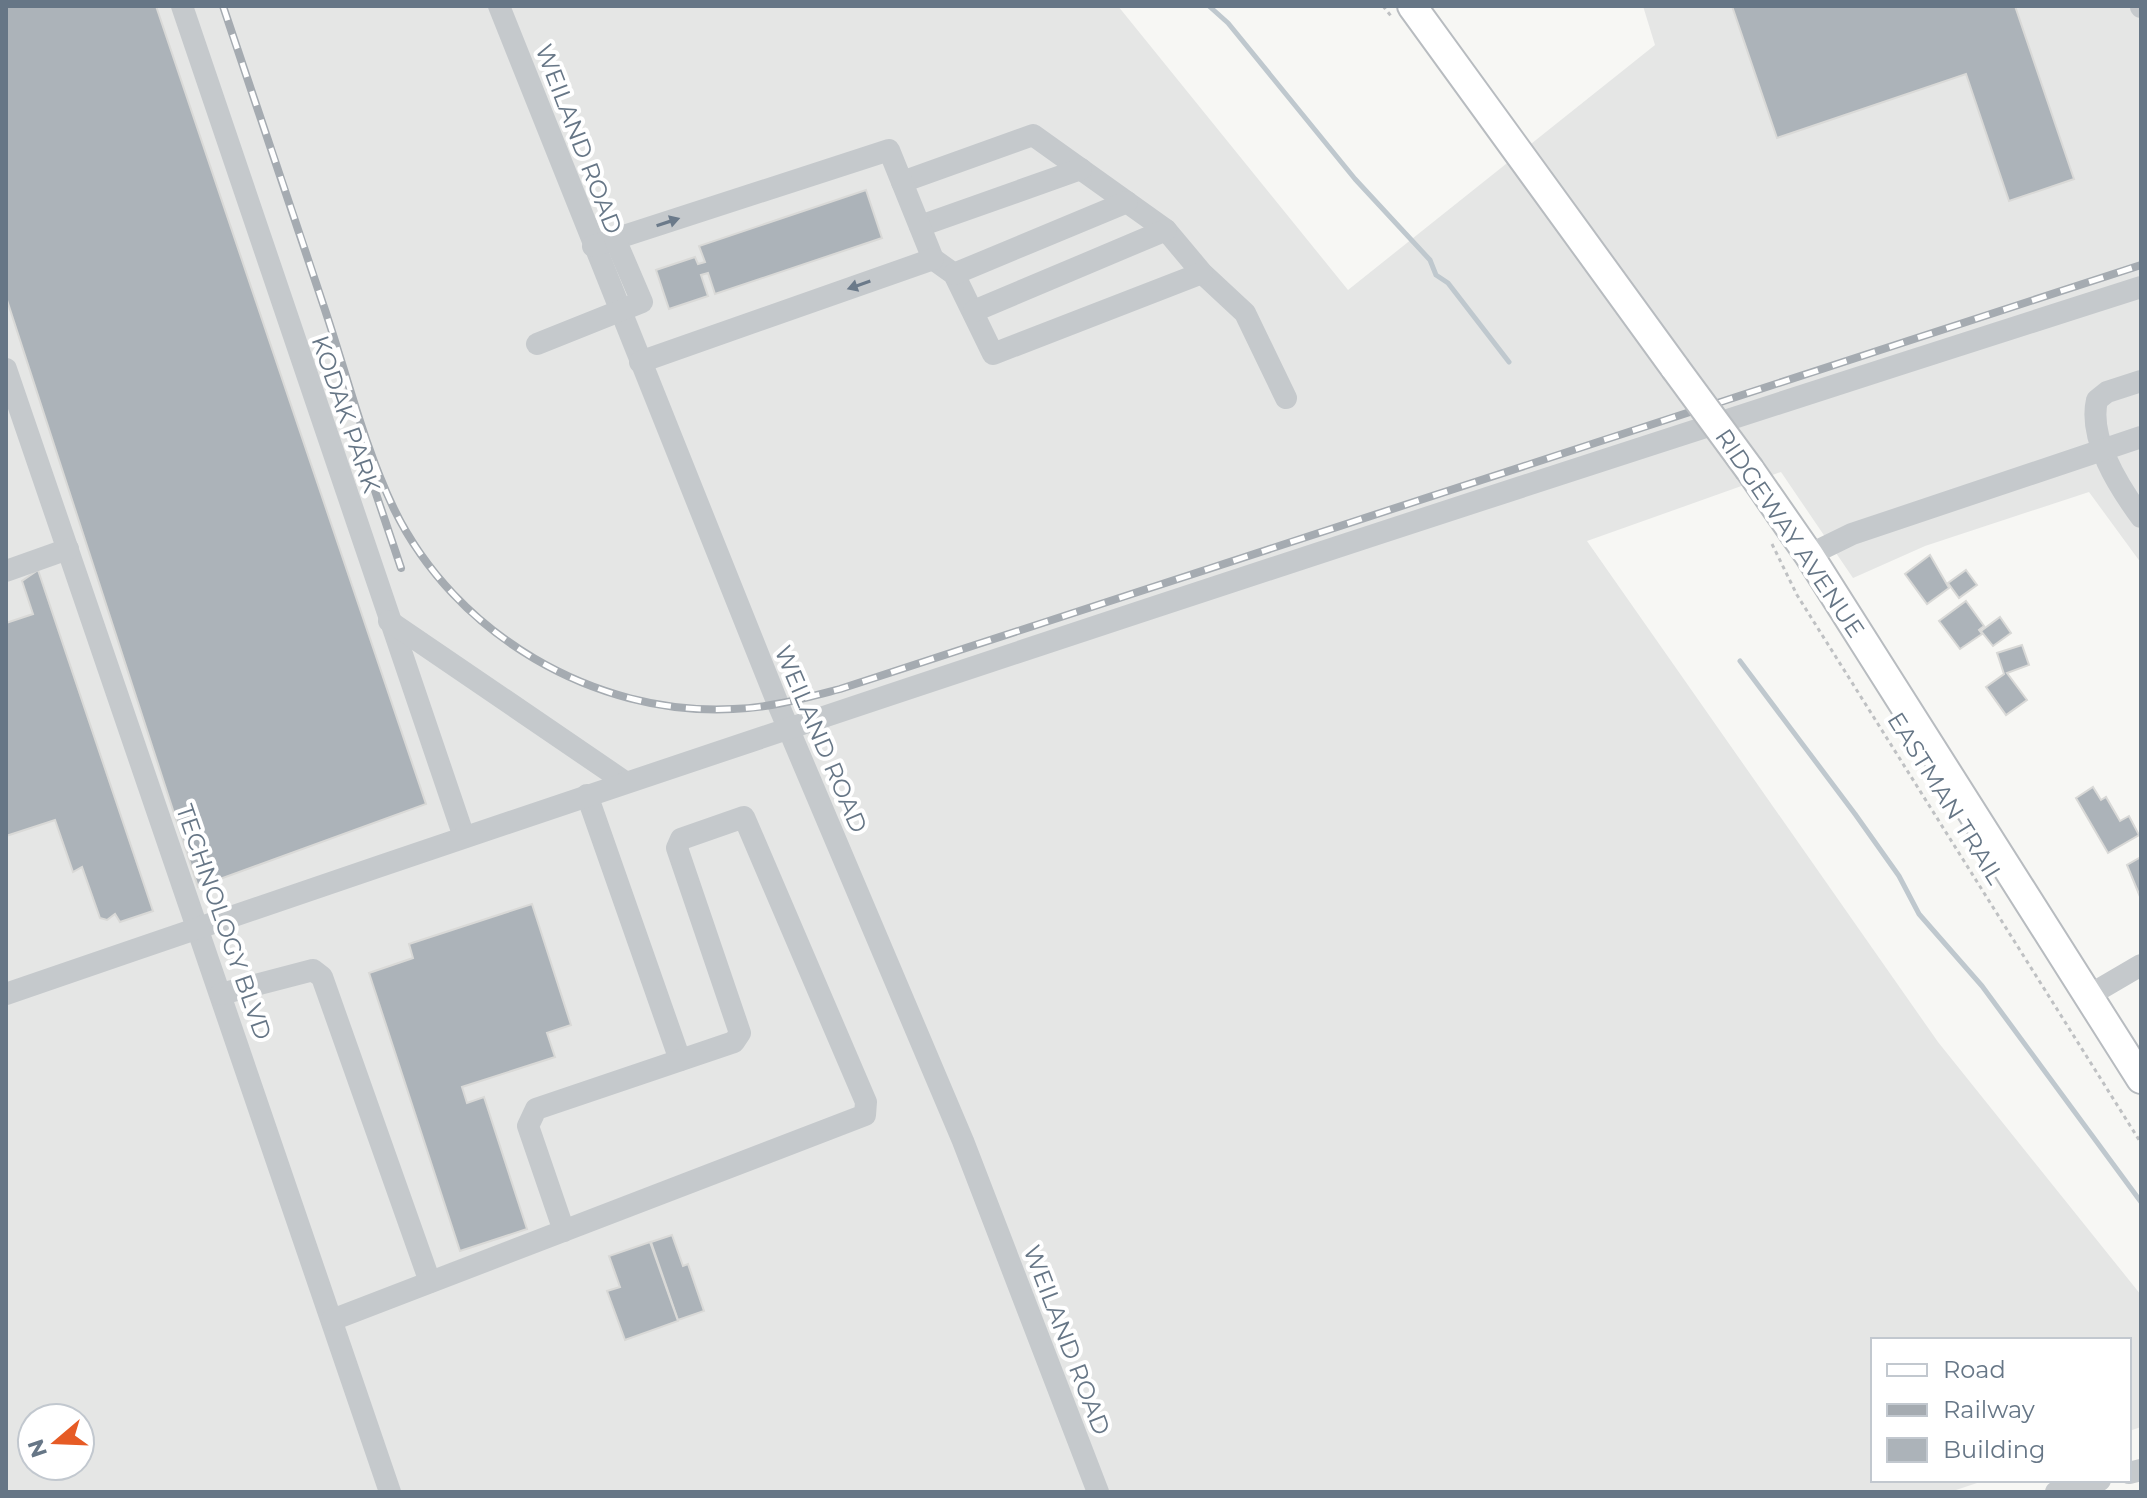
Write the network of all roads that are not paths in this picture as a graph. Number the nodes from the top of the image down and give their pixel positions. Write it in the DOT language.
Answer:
graph roads {
  1 [pos="182,6"];
  2 [pos="499,6"];
  3 [pos="1412,6"];
  4 [pos="1081,169"];
  5 [pos="902,182"];
  6 [pos="1127,202"];
  7 [pos="920,226"];
  8 [pos="1166,230"];
  9 [pos="615,239"];
  10 [pos="593,246"];
  11 [pos="933,259"];
  12 [pos="1202,273"];
  13 [pos="954,274"];
  14 [pos="2141,287"];
  15 [pos="619,311"];
  16 [pos="974,311"];
  17 [pos="537,344"];
  18 [pos="640,362"];
  19 [pos="6,369"];
  20 [pos="2141,381"];
  21 [pos="1286,398"];
  22 [pos="2141,437"];
  23 [pos="2105,449"];
  24 [pos="2141,517"];
  25 [pos="68,549"];
  26 [pos="1809,555"];
  27 [pos="6,571"];
  28 [pos="389,621"];
  29 [pos="787,728"];
  30 [pos="625,782"];
  31 [pos="587,795"];
  32 [pos="464,837"];
  33 [pos="199,928"];
  34 [pos="2141,965"];
  35 [pos="6,994"];
  36 [pos="221,994"];
  37 [pos="2088,996"];
  38 [pos="680,1060"];
  39 [pos="2141,1079"];
  40 [pos="564,1231"];
  41 [pos="430,1282"];
  42 [pos="332,1320"];
  43 [pos="2093,1482"];
  44 [pos="390,1492"];
  45 [pos="1098,1492"];
  46 [pos="2056,1492"];
  1 -- 28 [label="street, KODAK PARK"];
  2 -- 10 [label="street, WEILAND ROAD"];
  3 -- 26 [label="main road, RIDGEWAY AVENUE, bridge"];
  4 -- 5 [label="street"];
  4 -- 6 [label="street"];
  4 -- 7 [label="street"];
  5 -- 7 [label="street"];
  9 -- 5 [label="street, one-way"];
  6 -- 8 [label="street"];
  6 -- 13 [label="street"];
  7 -- 11 [label="street"];
  8 -- 12 [label="street"];
  8 -- 16 [label="street"];
  9 -- 10 [label="street"];
  9 -- 15 [label="street"];
  10 -- 15 [label="street, WEILAND ROAD"];
  11 -- 13 [label="street"];
  11 -- 18 [label="street, one-way"];
  12 -- 16 [label="street"];
  12 -- 21 [label="street"];
  13 -- 16 [label="street"];
  14 -- 29 [label="street"];
  15 -- 17 [label="street"];
  15 -- 18 [label="street, WEILAND ROAD"];
  18 -- 29 [label="street, WEILAND ROAD"];
  19 -- 25 [label="street, TECHNOLOGY BLVD"];
  20 -- 23 [label="street"];
  22 -- 23 [label="street"];
  23 -- 24 [label="street"];
  23 -- 26 [label="street"];
  25 -- 27 [label="street"];
  25 -- 33 [label="street, TECHNOLOGY BLVD"];
  26 -- 37 [label="main road, RIDGEWAY AVENUE"];
  28 -- 30 [label="street"];
  28 -- 32 [label="street, KODAK PARK"];
  29 -- 30 [label="street"];
  29 -- 45 [label="street, WEILAND ROAD"];
  30 -- 31 [label="street"];
  31 -- 32 [label="street"];
  31 -- 38 [label="street"];
  32 -- 33 [label="street"];
  33 -- 35 [label="street"];
  33 -- 36 [label="street, TECHNOLOGY BLVD"];
  34 -- 37 [label="street"];
  36 -- 41 [label="street"];
  36 -- 42 [label="street, TECHNOLOGY BLVD"];
  37 -- 39 [label="main road, RIDGEWAY AVENUE"];
  38 -- 40 [label="street"];
  38 -- 40 [label="street"];
  40 -- 41 [label="street"];
  41 -- 42 [label="street"];
  42 -- 44 [label="street, TECHNOLOGY BLVD"];
  43 -- 46 [label="street"];
}
